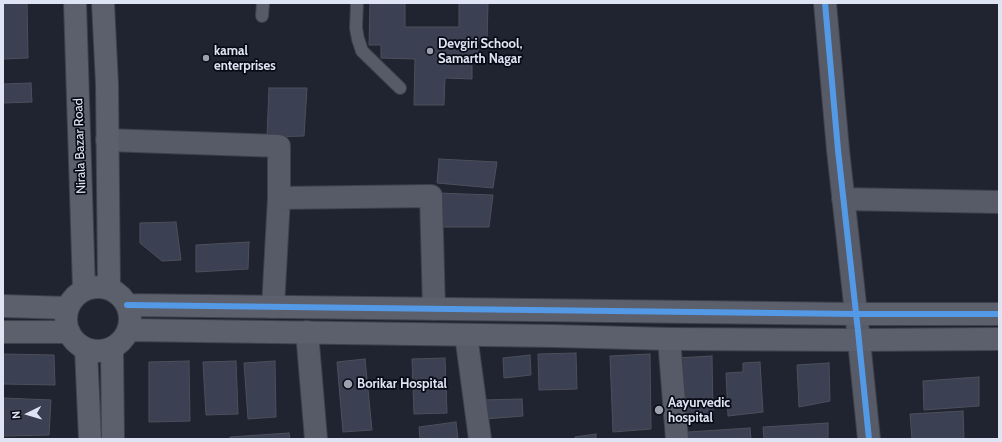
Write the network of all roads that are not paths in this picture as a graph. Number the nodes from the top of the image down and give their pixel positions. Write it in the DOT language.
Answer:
graph roads {
  1 [pos="74,3"];
  2 [pos="103,3"];
  3 [pos="263,3"];
  4 [pos="358,3"];
  5 [pos="824,3"];
  6 [pos="262,16"];
  7 [pos="400,88"];
  8 [pos="107,140"];
  9 [pos="279,198"];
  10 [pos="843,199"];
  11 [pos="999,202"];
  12 [pos="109,288"];
  13 [pos="84,290"];
  14 [pos="127,305"];
  15 [pos="3,306"];
  16 [pos="273,307"];
  17 [pos="68,308"];
  18 [pos="434,309"];
  19 [pos="856,314"];
  20 [pos="999,314"];
  21 [pos="128,330"];
  22 [pos="3,332"];
  23 [pos="69,332"];
  24 [pos="307,332"];
  25 [pos="466,335"];
  26 [pos="669,339"];
  27 [pos="999,339"];
  28 [pos="859,340"];
  29 [pos="112,348"];
  30 [pos="86,349"];
  31 [pos="90,439"];
  32 [pos="113,439"];
  33 [pos="316,439"];
  34 [pos="480,439"];
  35 [pos="678,439"];
  36 [pos="869,439"];
  1 -- 13 [label="street, Nirala Bazar Road"];
  2 -- 8 [label="street, Nirala Bazar Road"];
  3 -- 6 [label="lane"];
  4 -- 7 [label="lane"];
  5 -- 10 [label="street"];
  8 -- 9 [label="street"];
  8 -- 12 [label="street, Nirala Bazar Road"];
  9 -- 16 [label="street"];
  9 -- 18 [label="street"];
  10 -- 11 [label="street"];
  10 -- 19 [label="street"];
  12 -- 13 [label="street"];
  12 -- 14 [label="street"];
  13 -- 17 [label="street"];
  14 -- 16 [label="street"];
  14 -- 21 [label="street"];
  15 -- 17 [label="street"];
  16 -- 18 [label="street"];
  17 -- 23 [label="street"];
  18 -- 19 [label="street"];
  19 -- 20 [label="street"];
  19 -- 28 [label="street"];
  21 -- 24 [label="street"];
  21 -- 29 [label="street"];
  22 -- 23 [label="street"];
  23 -- 30 [label="street"];
  24 -- 25 [label="street"];
  24 -- 33 [label="street"];
  25 -- 26 [label="street"];
  25 -- 34 [label="street"];
  26 -- 28 [label="street"];
  26 -- 35 [label="street"];
  27 -- 28 [label="street"];
  28 -- 36 [label="street"];
  29 -- 30 [label="street"];
  29 -- 32 [label="street"];
  30 -- 31 [label="street"];
}
